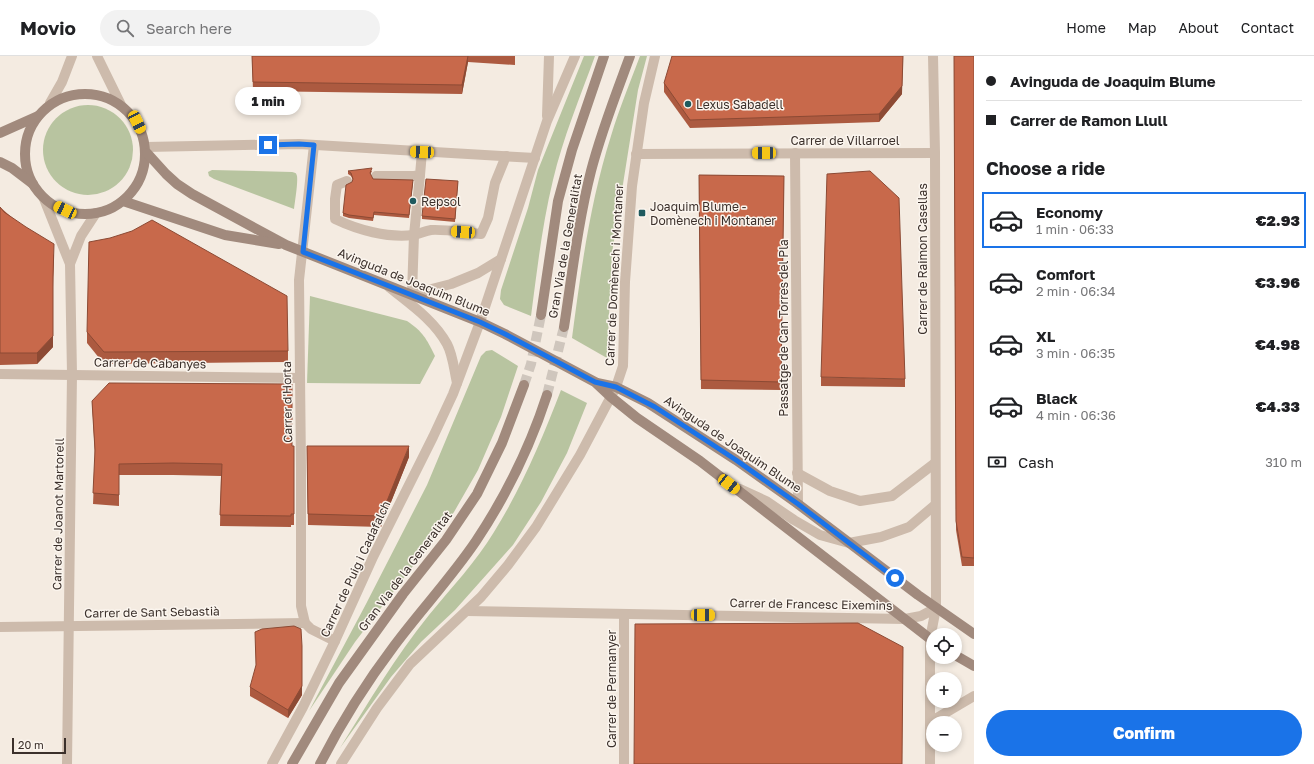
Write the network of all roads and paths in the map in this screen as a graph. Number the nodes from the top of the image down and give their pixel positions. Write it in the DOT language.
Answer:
graph roads {
  1 [pos="72,56"];
  2 [pos="97,56"];
  3 [pos="549,56"];
  4 [pos="575,56"];
  5 [pos="604,56"];
  6 [pos="630,56"];
  7 [pos="655,56"];
  8 [pos="933,56"];
  9 [pos="50,103"];
  10 [pos="121,105"];
  11 [pos="38,116"];
  12 [pos="547,121"];
  13 [pos="0,133"];
  14 [pos="314,145"];
  15 [pos="146,150"];
  16 [pos="422,152"];
  17 [pos="796,153"];
  18 [pos="935,153"];
  19 [pos="636,154"];
  20 [pos="506,156"];
  21 [pos="535,158"];
  22 [pos="0,162"];
  23 [pos="420,175"];
  24 [pos="376,176"];
  25 [pos="347,181"];
  26 [pos="34,184"];
  27 [pos="44,199"];
  28 [pos="123,201"];
  29 [pos="96,213"];
  30 [pos="414,235"];
  31 [pos="286,245"];
  32 [pos="303,252"];
  33 [pos="501,259"];
  34 [pos="70,264"];
  35 [pos="386,284"];
  36 [pos="412,294"];
  37 [pos="541,315"];
  38 [pos="480,322"];
  39 [pos="564,327"];
  40 [pos="0,374"];
  41 [pos="72,374"];
  42 [pos="300,378"];
  43 [pos="595,382"];
  44 [pos="456,383"];
  45 [pos="524,385"];
  46 [pos="616,387"];
  47 [pos="547,395"];
  48 [pos="610,397"];
  49 [pos="935,463"];
  50 [pos="797,474"];
  51 [pos="729,484"];
  52 [pos="798,504"];
  53 [pos="935,505"];
  54 [pos="849,543"];
  55 [pos="936,608"];
  56 [pos="467,611"];
  57 [pos="624,614"];
  58 [pos="906,619"];
  59 [pos="305,623"];
  60 [pos="0,627"];
  61 [pos="69,627"];
  62 [pos="934,628"];
  63 [pos="974,634"];
  64 [pos="926,635"];
  65 [pos="335,641"];
  66 [pos="962,659"];
  67 [pos="931,664"];
  68 [pos="974,666"];
  69 [pos="974,696"];
  70 [pos="930,716"];
  71 [pos="940,716"];
  72 [pos="930,752"];
  73 [pos="67,764"];
  74 [pos="272,764"];
  75 [pos="292,764"];
  76 [pos="320,764"];
  77 [pos="341,764"];
  78 [pos="624,764"];
  79 [pos="930,764"];
  1 -- 9 [label="street"];
  2 -- 10 [label="street"];
  3 -- 12 [label="street, Carrer de Puig i Cadafalch"];
  4 -- 12 [label="street, Carrer de Puig i Cadafalch"];
  5 -- 37 [label="main road, Gran Via de la Generalitat"];
  6 -- 39 [label="main road, Gran Via de la Generalitat"];
  7 -- 19 [label="street, Carrer de Domènech i Montaner"];
  8 -- 18 [label="street, Carrer de Raimon Casellas"];
  9 -- 10 [label="main road"];
  9 -- 11 [label="main road"];
  10 -- 15 [label="main road"];
  11 -- 13 [label="main road"];
  11 -- 26 [label="main road"];
  12 -- 21 [label="street, Carrer de Puig i Cadafalch"];
  14 -- 15 [label="street"];
  14 -- 16 [label="street"];
  14 -- 32 [label="street, Carrer d'Horta"];
  15 -- 28 [label="main road"];
  15 -- 31 [label="main road"];
  16 -- 20 [label="street"];
  16 -- 23 [label="street"];
  17 -- 18 [label="street, Carrer de Villarroel"];
  17 -- 19 [label="street, Carrer de Villarroel"];
  17 -- 50 [label="street, Passatge de Can Torres del Pla"];
  18 -- 49 [label="street, Carrer de Raimon Casellas"];
  19 -- 46 [label="street, Carrer de Domènech i Montaner"];
  20 -- 21 [label="street"];
  20 -- 30 [label="street"];
  21 -- 33 [label="street, Carrer de Puig i Cadafalch"];
  22 -- 26 [label="main road"];
  23 -- 24 [label="street"];
  23 -- 30 [label="street"];
  25 -- 30 [label="street"];
  26 -- 27 [label="main road"];
  27 -- 29 [label="main road"];
  27 -- 34 [label="street, Carrer de Joanot Martorell"];
  28 -- 29 [label="main road"];
  28 -- 31 [label="main road"];
  29 -- 34 [label="street, Carrer de Joanot Martorell"];
  30 -- 36 [label="street"];
  31 -- 32 [label="main road, Avinguda de Joaquim Blume"];
  32 -- 35 [label="main road, Avinguda de Joaquim Blume"];
  32 -- 42 [label="street, Carrer d'Horta"];
  33 -- 36 [label="street"];
  33 -- 38 [label="street, Carrer de Puig i Cadafalch"];
  34 -- 41 [label="street, Carrer de Joanot Martorell"];
  35 -- 36 [label="main road, Avinguda de Joaquim Blume"];
  35 -- 44 [label="street"];
  36 -- 38 [label="main road, Avinguda de Joaquim Blume"];
  38 -- 43 [label="main road, Avinguda de Joaquim Blume"];
  38 -- 44 [label="street, Carrer de Puig i Cadafalch"];
  40 -- 41 [label="street, Carrer de Cabanyes"];
  41 -- 42 [label="street, Carrer de Cabanyes"];
  41 -- 61 [label="street, Carrer de Joanot Martorell"];
  42 -- 59 [label="street, Carrer d'Horta"];
  43 -- 46 [label="main road, Avinguda de Joaquim Blume"];
  43 -- 48 [label="main road, Avinguda de Joaquim Blume"];
  44 -- 65 [label="street, Carrer de Puig i Cadafalch"];
  45 -- 75 [label="main road, Gran Via de la Generalitat"];
  46 -- 48 [label="street, Carrer de Domènech i Montaner"];
  46 -- 52 [label="main road, Avinguda de Joaquim Blume"];
  47 -- 76 [label="main road"];
  48 -- 51 [label="main road, Avinguda de Joaquim Blume"];
  48 -- 56 [label="street, Carrer de Domènech i Montaner"];
  49 -- 50 [label="street"];
  49 -- 53 [label="street, Carrer de Raimon Casellas"];
  50 -- 52 [label="street, Passatge de Can Torres del Pla"];
  51 -- 54 [label="street, Avinguda de Joaquim Blume"];
  51 -- 58 [label="main road, Avinguda de Joaquim Blume"];
  52 -- 54 [label="main road, Avinguda de Joaquim Blume"];
  53 -- 54 [label="street"];
  53 -- 55 [label="street, Carrer de Raimon Casellas"];
  54 -- 55 [label="main road, Avinguda de Joaquim Blume"];
  55 -- 58 [label="street, Carrer de Francesc Eixemins"];
  55 -- 62 [label="street, Carrer de Raimon Casellas"];
  55 -- 63 [label="main road, Avinguda de Joaquim Blume"];
  56 -- 57 [label="street, Carrer de Francesc Eixemins"];
  56 -- 77 [label="street, Carrer de Domènech i Montaner"];
  57 -- 58 [label="street, Carrer de Francesc Eixemins"];
  57 -- 78 [label="street, Carrer de Permanyer"];
  58 -- 64 [label="main road, Avinguda de Joaquim Blume"];
  59 -- 61 [label="street, Carrer de Sant Sebastià"];
  59 -- 65 [label="street"];
  60 -- 61 [label="street, Carrer de Sant Sebastià"];
  61 -- 73 [label="street, Carrer de Joanot Martorell"];
  65 -- 74 [label="street, Carrer de Puig i Cadafalch"];
  66 -- 68 [label="main road"];
  67 -- 70 [label="street, Carrer de Raimon Casellas"];
  69 -- 71 [label="street"];
  72 -- 79 [label="street, Carrer de Raimon Casellas"];
}
